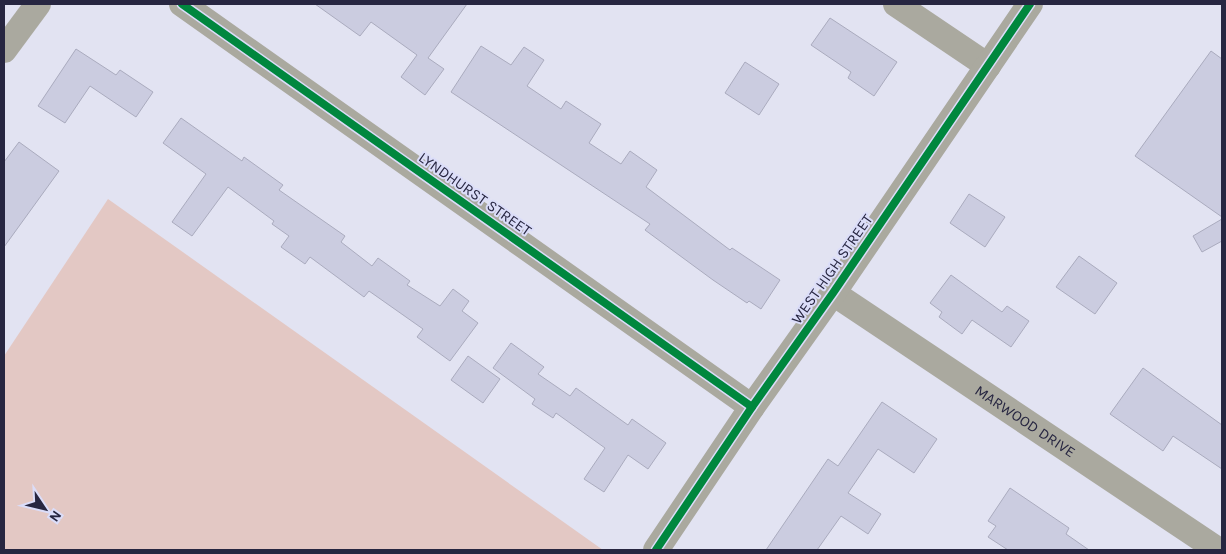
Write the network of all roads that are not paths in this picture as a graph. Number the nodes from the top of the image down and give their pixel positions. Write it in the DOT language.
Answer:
graph roads {
  1 [pos="38,4"];
  2 [pos="182,4"];
  3 [pos="896,4"];
  4 [pos="1030,4"];
  5 [pos="4,50"];
  6 [pos="988,66"];
  7 [pos="833,293"];
  8 [pos="752,407"];
  9 [pos="656,550"];
  10 [pos="1218,550"];
  1 -- 5 [label="street"];
  2 -- 8 [label="street, LYNDHURST STREET"];
  3 -- 6 [label="street"];
  4 -- 6 [label="street, WEST HIGH STREET"];
  6 -- 7 [label="street, WEST HIGH STREET"];
  7 -- 8 [label="street, WEST HIGH STREET"];
  7 -- 10 [label="street, MARWOOD DRIVE"];
  8 -- 9 [label="street, WEST HIGH STREET"];
}
